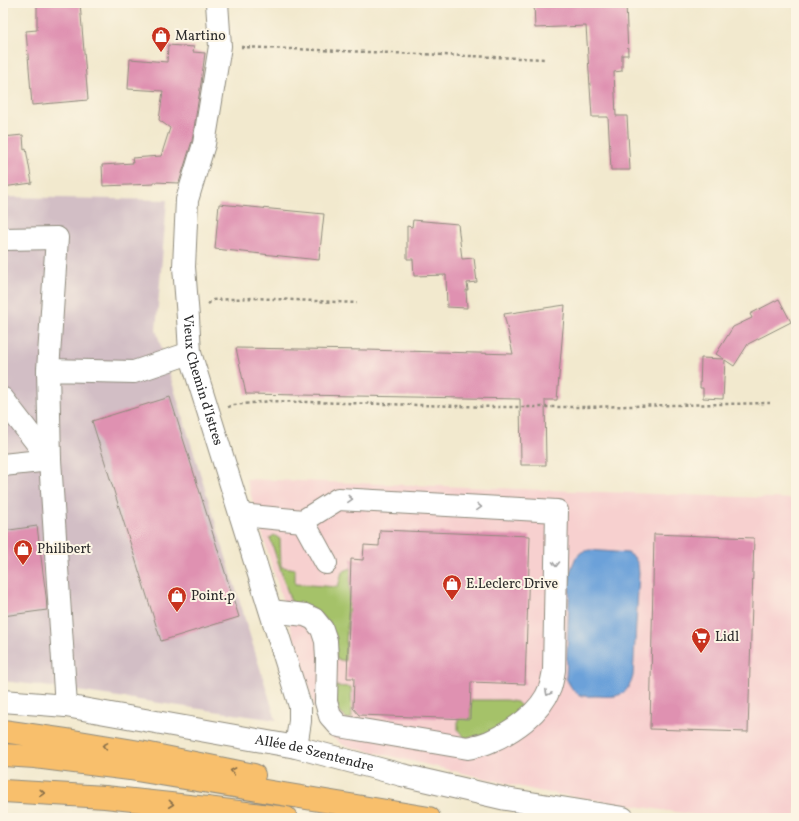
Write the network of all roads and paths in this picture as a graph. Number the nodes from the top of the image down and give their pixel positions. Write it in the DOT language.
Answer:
graph roads {
  1 [pos="217,3"];
  2 [pos="220,46"];
  3 [pos="545,59"];
  4 [pos="3,239"];
  5 [pos="357,303"];
  6 [pos="188,318"];
  7 [pos="190,353"];
  8 [pos="48,370"];
  9 [pos="3,399"];
  10 [pos="770,403"];
  11 [pos="209,414"];
  12 [pos="50,460"];
  13 [pos="3,465"];
  14 [pos="241,515"];
  15 [pos="303,521"];
  16 [pos="326,562"];
  17 [pos="271,611"];
  18 [pos="3,701"];
  19 [pos="66,706"];
  20 [pos="3,731"];
  21 [pos="296,747"];
  22 [pos="3,755"];
  23 [pos="3,791"];
  24 [pos="407,814"];
  25 [pos="286,818"];
  26 [pos="429,818"];
  27 [pos="623,818"];
  1 -- 2 [label="street, Vieux Chemin d'Istres"];
  2 -- 3 [label="path"];
  2 -- 6 [label="street, Vieux Chemin d'Istres"];
  4 -- 8 [label="street"];
  5 -- 6 [label="path"];
  6 -- 7 [label="street, Vieux Chemin d'Istres"];
  7 -- 8 [label="street"];
  7 -- 11 [label="street, Vieux Chemin d'Istres"];
  8 -- 12 [label="street"];
  9 -- 12 [label="street"];
  10 -- 11 [label="path"];
  11 -- 14 [label="street, Vieux Chemin d'Istres"];
  12 -- 13 [label="street"];
  12 -- 19 [label="street"];
  14 -- 15 [label="street"];
  14 -- 17 [label="street, Vieux Chemin d'Istres"];
  15 -- 16 [label="street"];
  15 -- 17 [label="street, one-way"];
  17 -- 21 [label="street, Vieux Chemin d'Istres"];
  18 -- 19 [label="street, Allée de Szentendre"];
  19 -- 21 [label="street, Allée de Szentendre"];
  24 -- 20 [label="main road, one-way"];
  21 -- 27 [label="street, Allée de Szentendre"];
  22 -- 24 [label="main road"];
  23 -- 25 [label="main road, one-way"];
  24 -- 26 [label="main road"];
}
